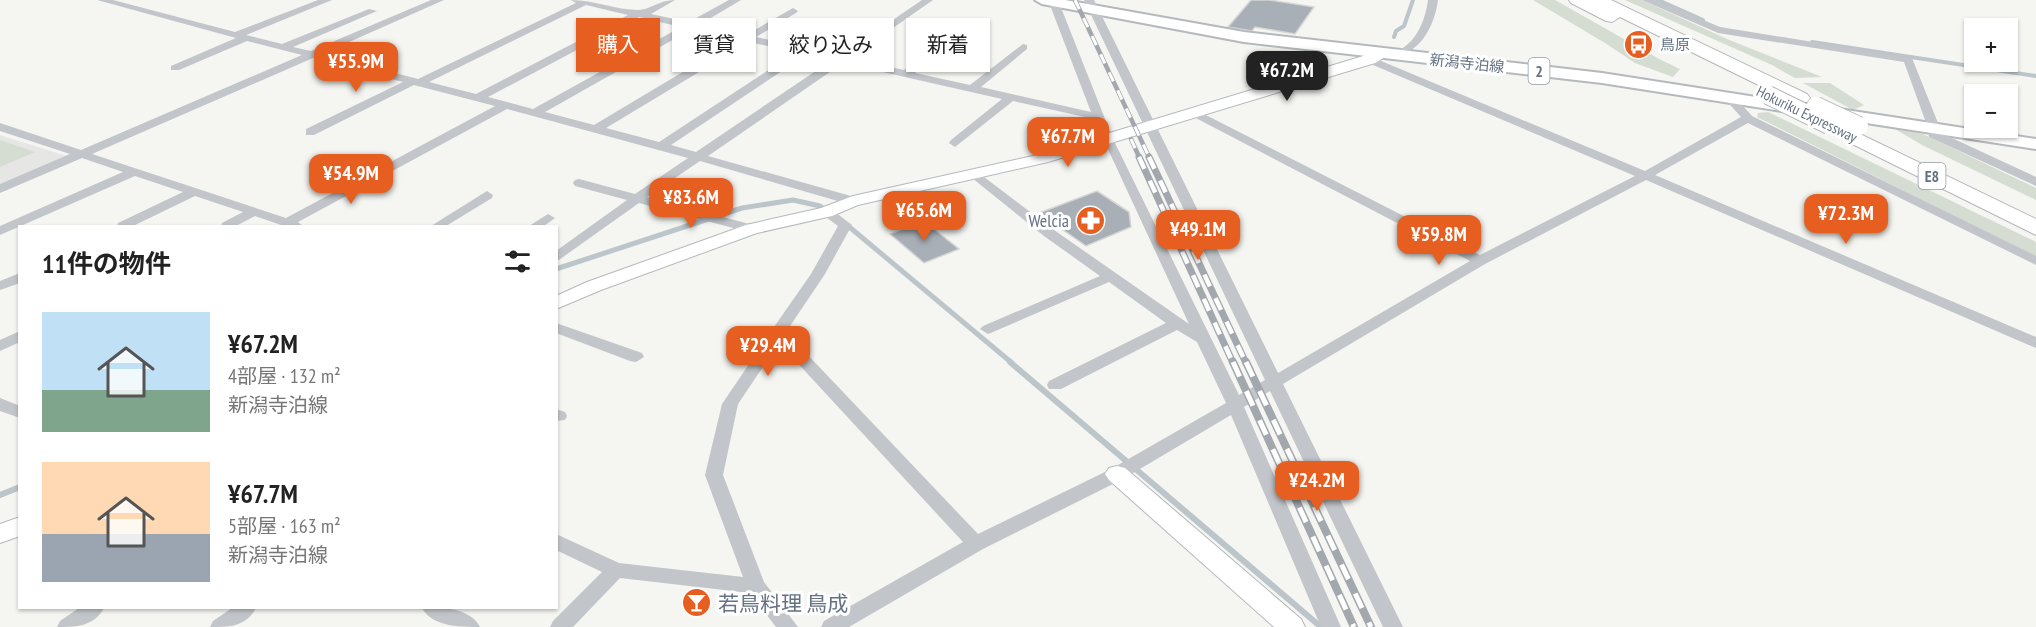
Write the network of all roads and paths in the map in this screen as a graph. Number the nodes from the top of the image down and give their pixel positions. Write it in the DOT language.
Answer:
graph roads {
  1 [pos="102,0"];
  2 [pos="327,0"];
  3 [pos="438,0"];
  4 [pos="626,0"];
  5 [pos="670,0"];
  6 [pos="736,0"];
  7 [pos="928,0"];
  8 [pos="1433,0"];
  9 [pos="1577,0"];
  10 [pos="1598,0"];
  11 [pos="1647,0"];
  12 [pos="581,1"];
  13 [pos="1050,1"];
  14 [pos="1091,5"];
  15 [pos="610,7"];
  16 [pos="372,11"];
  17 [pos="793,11"];
  18 [pos="641,14"];
  19 [pos="702,18"];
  20 [pos="672,20"];
  21 [pos="894,23"];
  22 [pos="756,31"];
  23 [pos="672,35"];
  24 [pos="241,36"];
  25 [pos="284,47"];
  26 [pos="1023,47"];
  27 [pos="313,54"];
  28 [pos="1377,57"];
  29 [pos="175,68"];
  30 [pos="894,71"];
  31 [pos="689,72"];
  32 [pos="773,72"];
  33 [pos="820,72"];
  34 [pos="909,72"];
  35 [pos="906,74"];
  36 [pos="416,82"];
  37 [pos="972,89"];
  38 [pos="1011,97"];
  39 [pos="478,98"];
  40 [pos="1730,98"];
  41 [pos="504,106"];
  42 [pos="1194,113"];
  43 [pos="533,114"];
  44 [pos="1099,117"];
  45 [pos="1748,118"];
  46 [pos="1151,127"];
  47 [pos="0,128"];
  48 [pos="1934,128"];
  49 [pos="596,129"];
  50 [pos="310,132"];
  51 [pos="1107,139"];
  52 [pos="955,143"];
  53 [pos="2036,144"];
  54 [pos="661,146"];
  55 [pos="79,155"];
  56 [pos="699,157"];
  57 [pos="131,172"];
  58 [pos="976,176"];
  59 [pos="1643,177"];
  60 [pos="2036,182"];
  61 [pos="579,183"];
  62 [pos="0,189"];
  63 [pos="194,192"];
  64 [pos="487,195"];
  65 [pos="638,199"];
  66 [pos="852,201"];
  67 [pos="826,212"];
  68 [pos="252,213"];
  69 [pos="2036,213"];
  70 [pos="125,225"];
  71 [pos="229,225"];
  72 [pos="291,225"];
  73 [pos="440,225"];
  74 [pos="2036,228"];
  75 [pos="752,229"];
  76 [pos="0,231"];
  77 [pos="558,257"];
  78 [pos="1480,261"];
  79 [pos="2036,261"];
  80 [pos="1111,276"];
  81 [pos="18,278"];
  82 [pos="0,286"];
  83 [pos="558,302"];
  84 [pos="1177,324"];
  85 [pos="558,329"];
  86 [pos="988,329"];
  87 [pos="777,331"];
  88 [pos="18,337"];
  89 [pos="1205,340"];
  90 [pos="2036,343"];
  91 [pos="0,346"];
  92 [pos="636,357"];
  93 [pos="1274,381"];
  94 [pos="1055,385"];
  95 [pos="1235,404"];
  96 [pos="1117,474"];
  97 [pos="18,527"];
  98 [pos="0,534"];
  99 [pos="558,542"];
  100 [pos="976,544"];
  101 [pos="616,570"];
  102 [pos="756,586"];
  103 [pos="93,609"];
  104 [pos="245,609"];
  105 [pos="434,609"];
  106 [pos="67,627"];
  107 [pos="220,627"];
  108 [pos="470,627"];
  109 [pos="560,627"];
  110 [pos="788,627"];
  111 [pos="831,627"];
  112 [pos="1292,627"];
  113 [pos="1330,627"];
  114 [pos="1393,627"];
  1 -- 24 [label="street"];
  2 -- 24 [label="street"];
  3 -- 27 [label="street"];
  4 -- 15 [label="street"];
  5 -- 18 [label="street"];
  6 -- 19 [label="street"];
  7 -- 21 [label="street"];
  8 -- 28 [label="street"];
  9 -- 74 [label="highway, Hokuriku Expressway / E8, bridge"];
  10 -- 69 [label="highway, Hokuriku Expressway / E8, bridge"];
  11 -- 48 [label="street"];
  12 -- 15 [label="street"];
  12 -- 36 [label="street"];
  13 -- 14 [label="main road, 新潟寺泊線 / 2"];
  13 -- 44 [label="street"];
  14 -- 28 [label="main road, 新潟寺泊線 / 2"];
  14 -- 46 [label="street"];
  15 -- 18 [label="street"];
  16 -- 25 [label="street"];
  17 -- 22 [label="street"];
  18 -- 20 [label="street"];
  18 -- 39 [label="street"];
  23 -- 43 [label="street"];
  24 -- 25 [label="street"];
  24 -- 29 [label="street"];
  25 -- 27 [label="street"];
  26 -- 37 [label="street"];
  27 -- 36 [label="street"];
  27 -- 55 [label="street"];
  28 -- 40 [label="main road, 新潟寺泊線 / 2"];
  28 -- 42 [label="street"];
  28 -- 59 [label="street"];
  30 -- 35 [label="street"];
  31 -- 49 [label="street"];
  32 -- 54 [label="street"];
  33 -- 56 [label="street"];
  34 -- 35 [label="street"];
  35 -- 37 [label="street"];
  36 -- 39 [label="street"];
  36 -- 50 [label="street"];
  37 -- 38 [label="street"];
  38 -- 44 [label="street"];
  38 -- 52 [label="street"];
  39 -- 41 [label="street"];
  40 -- 45 [label="street"];
  40 -- 48 [label="main road, 新潟寺泊線 / 2"];
  41 -- 43 [label="street"];
  41 -- 72 [label="street"];
  42 -- 46 [label="street"];
  42 -- 78 [label="street"];
  43 -- 49 [label="street"];
  44 -- 51 [label="street"];
  45 -- 59 [label="street"];
  45 -- 79 [label="street"];
  46 -- 51 [label="street"];
  46 -- 93 [label="street"];
  47 -- 55 [label="street"];
  48 -- 53 [label="main road, 新潟寺泊線 / 2"];
  48 -- 60 [label="street"];
  49 -- 54 [label="street"];
  51 -- 58 [label="street"];
  51 -- 89 [label="street"];
  54 -- 56 [label="street"];
  55 -- 57 [label="street"];
  55 -- 62 [label="street"];
  56 -- 65 [label="street"];
  56 -- 66 [label="street"];
  57 -- 63 [label="street"];
  57 -- 76 [label="street"];
  58 -- 66 [label="street"];
  58 -- 80 [label="street"];
  59 -- 78 [label="street"];
  59 -- 90 [label="street"];
  61 -- 65 [label="street"];
  63 -- 68 [label="street"];
  63 -- 70 [label="street"];
  64 -- 73 [label="street"];
  65 -- 75 [label="street"];
  65 -- 77 [label="street"];
  66 -- 67 [label="street"];
  67 -- 75 [label="street"];
  67 -- 87 [label="street"];
  68 -- 71 [label="street"];
  68 -- 72 [label="street"];
  75 -- 83 [label="street"];
  78 -- 93 [label="street"];
  80 -- 84 [label="street"];
  80 -- 86 [label="street"];
  81 -- 82 [label="street"];
  84 -- 89 [label="street"];
  84 -- 94 [label="street"];
  85 -- 92 [label="street"];
  87 -- 100 [label="street"];
  87 -- 102 [label="street"];
  88 -- 91 [label="street"];
  89 -- 95 [label="street"];
  93 -- 95 [label="street"];
  93 -- 114 [label="street"];
  95 -- 96 [label="street"];
  95 -- 113 [label="street"];
  96 -- 100 [label="street"];
  96 -- 112 [label="street"];
  97 -- 98 [label="street"];
  99 -- 101 [label="street"];
  100 -- 111 [label="street"];
  101 -- 102 [label="street"];
  101 -- 109 [label="street"];
  102 -- 110 [label="street"];
  103 -- 106 [label="street"];
  104 -- 107 [label="street"];
  105 -- 108 [label="street"];
}
